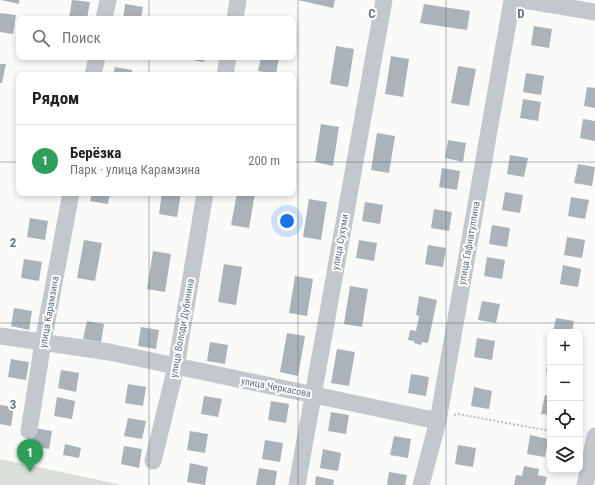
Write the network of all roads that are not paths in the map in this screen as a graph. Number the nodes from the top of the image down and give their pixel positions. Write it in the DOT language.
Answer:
graph roads {
  1 [pos="108,0"];
  2 [pos="238,0"];
  3 [pos="384,0"];
  4 [pos="512,0"];
  5 [pos="524,0"];
  6 [pos="595,12"];
  7 [pos="105,16"];
  8 [pos="235,16"];
  9 [pos="96,60"];
  10 [pos="228,60"];
  11 [pos="94,72"];
  12 [pos="226,72"];
  13 [pos="70,196"];
  14 [pos="204,196"];
  15 [pos="0,336"];
  16 [pos="43,342"];
  17 [pos="176,367"];
  18 [pos="312,394"];
  19 [pos="438,421"];
  20 [pos="29,431"];
  21 [pos="594,445"];
  22 [pos="153,462"];
  23 [pos="297,485"];
  24 [pos="421,485"];
  25 [pos="586,485"];
  1 -- 7 [label="street"];
  2 -- 8 [label="street"];
  3 -- 18 [label="street, улица Сухуми"];
  4 -- 19 [label="street, улица Гафиатуллина"];
  5 -- 6 [label="street"];
  9 -- 11 [label="street"];
  10 -- 12 [label="street"];
  13 -- 16 [label="street, улица Карамзина"];
  14 -- 17 [label="street, улица Володи Дубинина"];
  15 -- 16 [label="street, улица Черкасова"];
  16 -- 17 [label="street, улица Черкасова"];
  16 -- 20 [label="street, улица Карамзина"];
  17 -- 18 [label="street, улица Черкасова"];
  17 -- 22 [label="street, улица Володи Дубинина"];
  18 -- 19 [label="street, улица Черкасова"];
  18 -- 23 [label="street, улица Сухуми"];
  19 -- 24 [label="street, улица Гафиатуллина"];
  21 -- 25 [label="street"];
}
